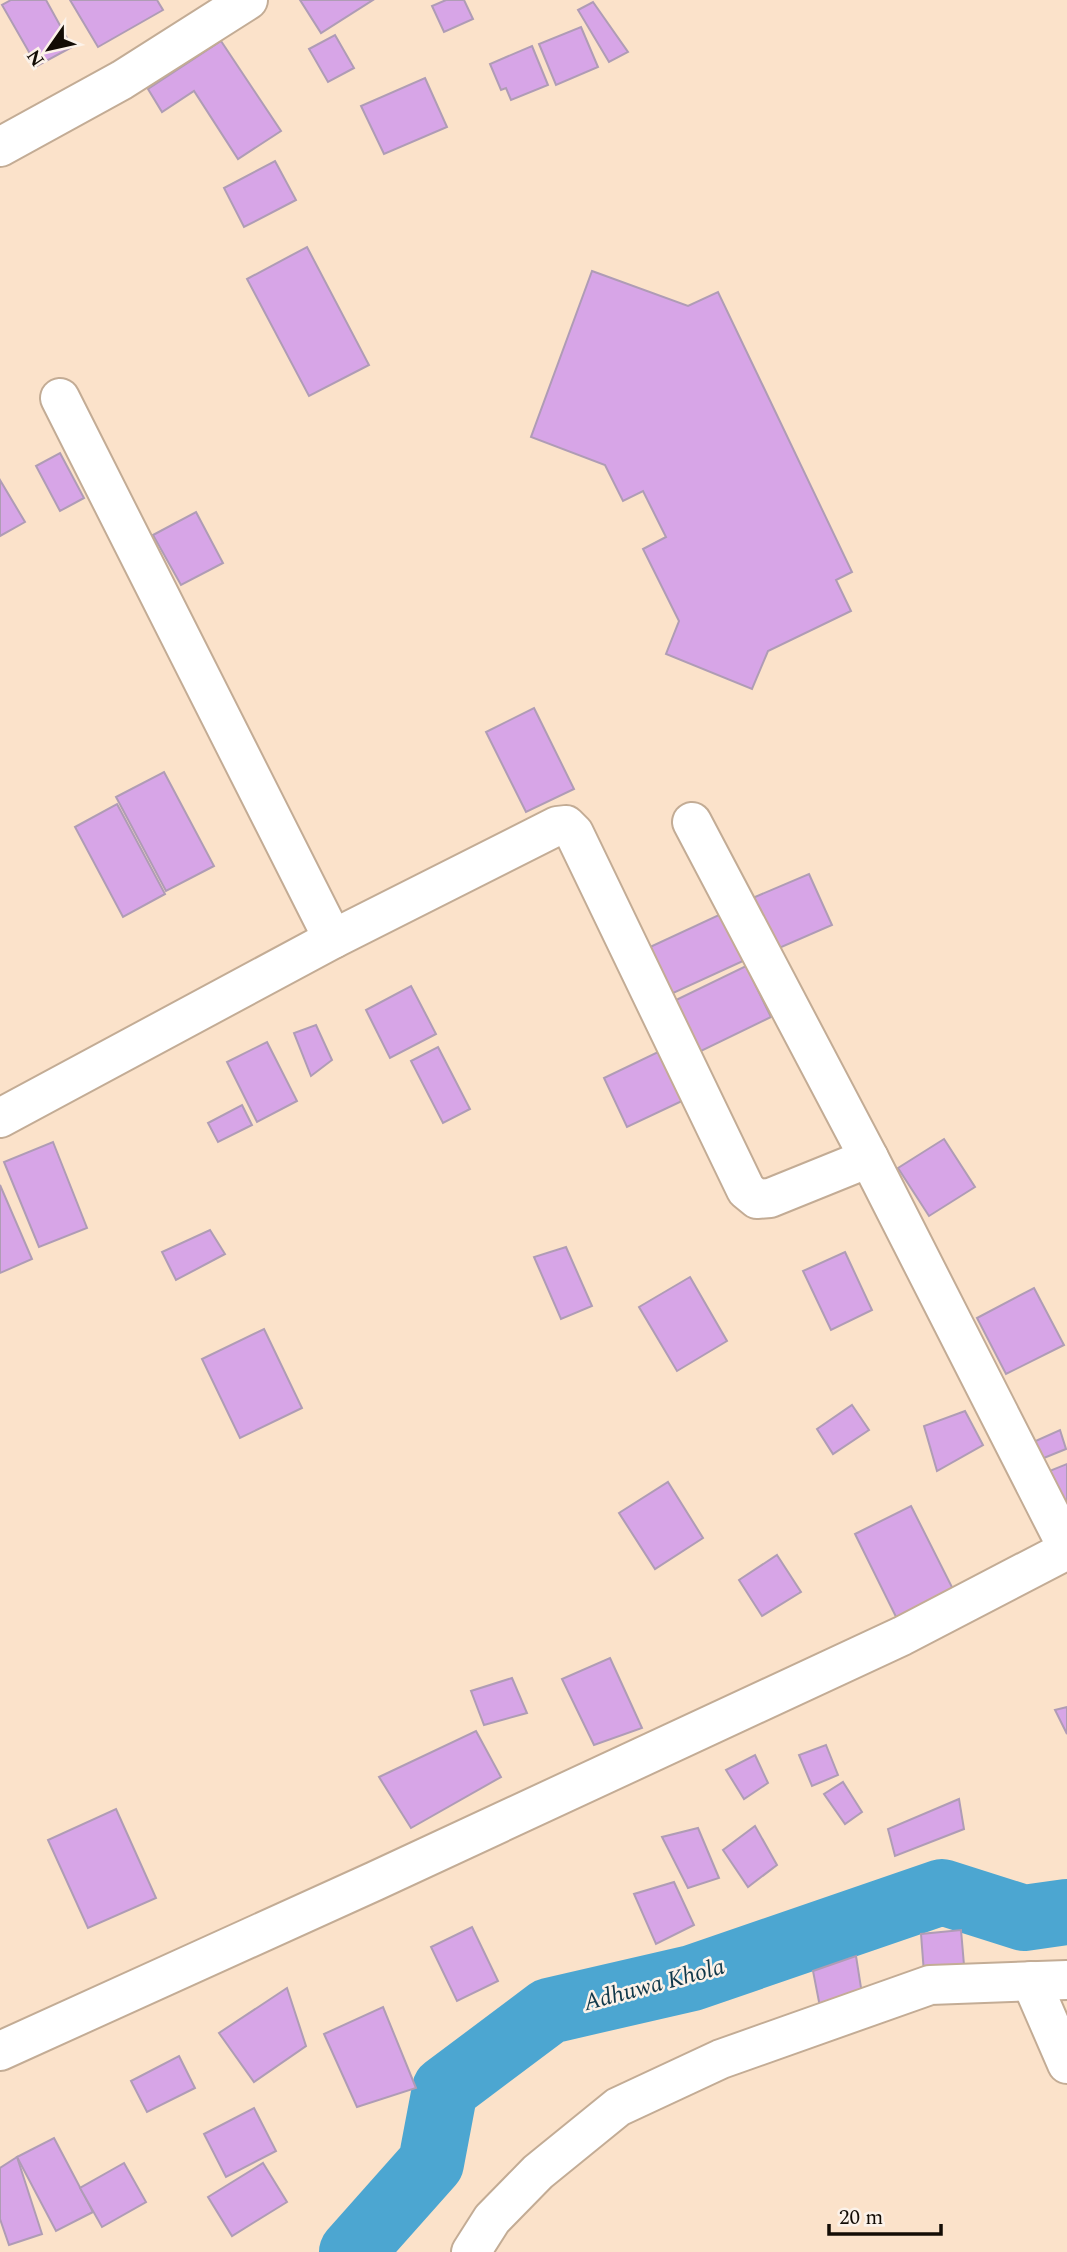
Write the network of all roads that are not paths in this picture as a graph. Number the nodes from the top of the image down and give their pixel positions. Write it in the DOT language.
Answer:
graph roads {
  1 [pos="248,0"];
  2 [pos="0,147"];
  3 [pos="60,398"];
  4 [pos="692,822"];
  5 [pos="333,939"];
  6 [pos="0,1118"];
  7 [pos="869,1158"];
  8 [pos="1067,1548"];
  9 [pos="1049,1981"];
  10 [pos="0,2051"];
  11 [pos="1067,2064"];
  12 [pos="471,2252"];
  1 -- 2 [label="street"];
  3 -- 5 [label="street"];
  4 -- 7 [label="street"];
  5 -- 6 [label="street"];
  5 -- 7 [label="street"];
  7 -- 8 [label="street"];
  8 -- 10 [label="street"];
  9 -- 11 [label="street"];
  9 -- 12 [label="street"];
}
